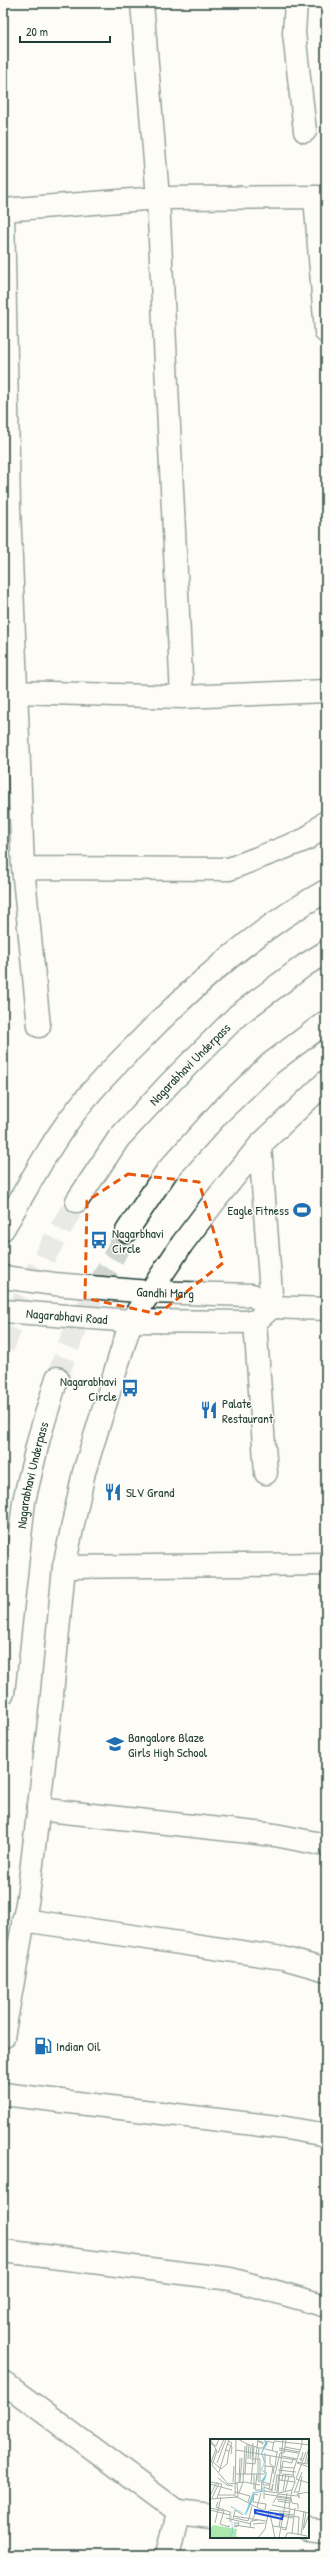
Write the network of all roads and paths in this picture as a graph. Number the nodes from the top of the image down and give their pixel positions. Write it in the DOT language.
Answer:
graph roads {
  1 [pos="142,3"];
  2 [pos="296,3"];
  3 [pos="304,131"];
  4 [pos="321,197"];
  5 [pos="158,198"];
  6 [pos="3,211"];
  7 [pos="326,332"];
  8 [pos="326,691"];
  9 [pos="17,692"];
  10 [pos="182,697"];
  11 [pos="326,822"];
  12 [pos="23,868"];
  13 [pos="326,891"];
  14 [pos="326,952"];
  15 [pos="326,1022"];
  16 [pos="39,1026"];
  17 [pos="326,1082"];
  18 [pos="260,1145"];
  19 [pos="77,1201"];
  20 [pos="3,1229"];
  21 [pos="127,1231"];
  22 [pos="3,1277"];
  23 [pos="149,1292"];
  24 [pos="272,1308"];
  25 [pos="326,1309"];
  26 [pos="3,1311"];
  27 [pos="131,1321"];
  28 [pos="255,1322"];
  29 [pos="57,1378"];
  30 [pos="266,1473"];
  31 [pos="326,1564"];
  32 [pos="64,1566"];
  33 [pos="3,1692"];
  34 [pos="38,1809"];
  35 [pos="326,1845"];
  36 [pos="23,1920"];
  37 [pos="326,1970"];
  38 [pos="3,2037"];
  39 [pos="3,2094"];
  40 [pos="326,2135"];
  41 [pos="3,2251"];
  42 [pos="326,2306"];
  43 [pos="3,2382"];
  44 [pos="178,2512"];
  45 [pos="210,2516"];
  46 [pos="309,2530"];
  47 [pos="326,2532"];
  48 [pos="168,2555"];
  1 -- 5 [label="main road"];
  2 -- 3 [label="main road"];
  4 -- 5 [label="main road"];
  4 -- 7 [label="main road"];
  5 -- 6 [label="main road"];
  5 -- 10 [label="main road"];
  6 -- 9 [label="main road"];
  8 -- 10 [label="main road"];
  9 -- 10 [label="main road"];
  9 -- 12 [label="main road"];
  11 -- 12 [label="main road"];
  12 -- 16 [label="main road"];
  13 -- 20 [label="main road"];
  14 -- 19 [label="main road, Nagarabhavi Underpass"];
  15 -- 21 [label="main road"];
  17 -- 18 [label="main road"];
  18 -- 23 [label="main road"];
  18 -- 24 [label="main road"];
  22 -- 23 [label="main road, Gandhi Marg"];
  23 -- 24 [label="main road, Gandhi Marg"];
  23 -- 27 [label="main road"];
  24 -- 25 [label="main road"];
  24 -- 28 [label="main road"];
  26 -- 27 [label="main road, Nagarabhavi Road"];
  27 -- 28 [label="main road"];
  27 -- 32 [label="main road"];
  28 -- 30 [label="main road"];
  29 -- 33 [label="main road, Nagarabhavi Underpass"];
  31 -- 32 [label="main road"];
  32 -- 34 [label="main road"];
  34 -- 35 [label="main road"];
  34 -- 36 [label="main road"];
  36 -- 37 [label="main road"];
  36 -- 38 [label="main road"];
  39 -- 40 [label="main road"];
  41 -- 42 [label="main road"];
  43 -- 44 [label="main road"];
  44 -- 45 [label="main road"];
  44 -- 48 [label="main road"];
  46 -- 47 [label="main road"];
}
